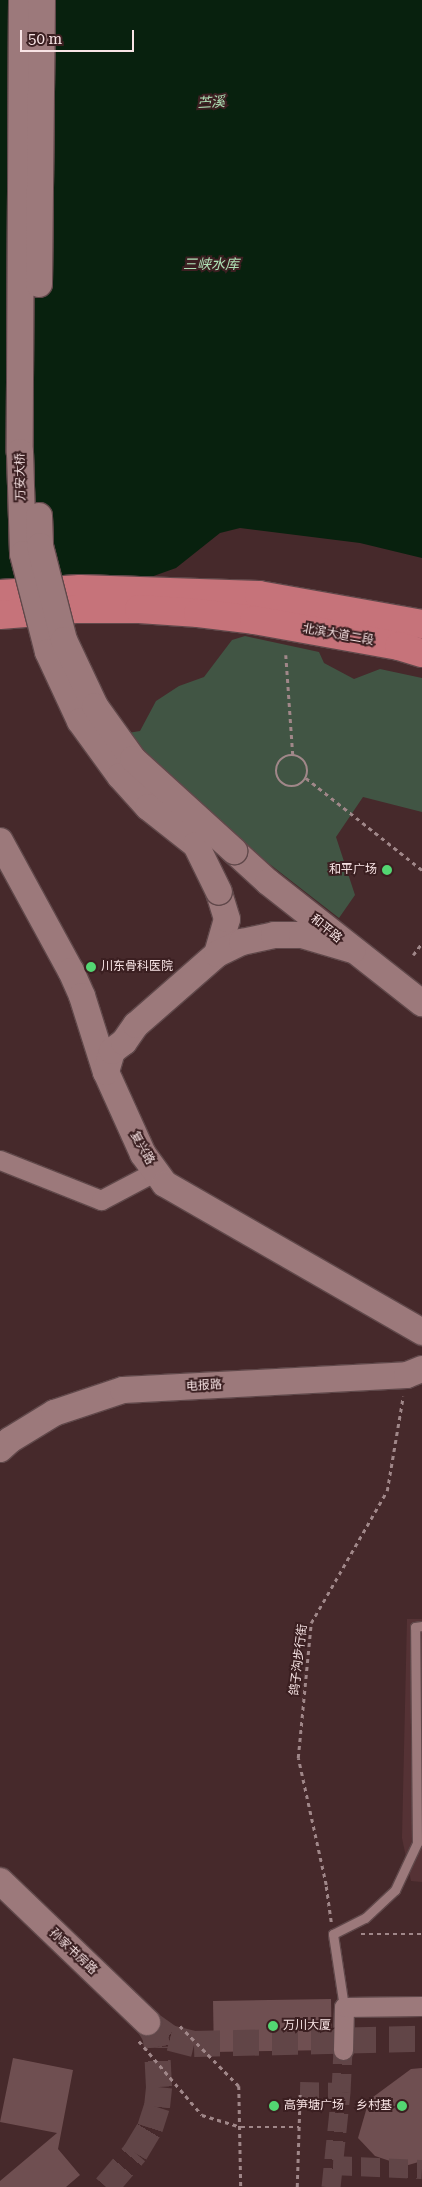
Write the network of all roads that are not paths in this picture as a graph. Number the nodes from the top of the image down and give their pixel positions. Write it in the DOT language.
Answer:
graph roads {
  1 [pos="22,0"];
  2 [pos="42,0"];
  3 [pos="0,594"];
  4 [pos="256,608"];
  5 [pos="0,615"];
  6 [pos="422,624"];
  7 [pos="422,653"];
  8 [pos="0,840"];
  9 [pos="234,851"];
  10 [pos="353,950"];
  11 [pos="217,954"];
  12 [pos="82,996"];
  13 [pos="422,1003"];
  14 [pos="136,1025"];
  15 [pos="106,1072"];
  16 [pos="0,1160"];
  17 [pos="156,1172"];
  18 [pos="418,1332"];
  19 [pos="416,1370"];
  20 [pos="0,1449"];
  21 [pos="422,1626"];
  22 [pos="419,1843"];
  23 [pos="0,1882"];
  24 [pos="422,2006"];
  25 [pos="344,2007"];
  26 [pos="140,2028"];
  27 [pos="343,2050"];
  1 -- 11 [label="main road, 万安大桥, bridge"];
  2 -- 9 [label="main road, 万安大桥, bridge"];
  3 -- 4 [label="main road, bridge"];
  4 -- 5 [label="main road, bridge"];
  4 -- 6 [label="main road, 北滨大道二段"];
  4 -- 7 [label="main road, 北滨大道二段"];
  8 -- 12 [label="main road, 复兴路"];
  9 -- 10 [label="main road, 和平路"];
  10 -- 11 [label="main road"];
  10 -- 13 [label="main road, 和平路"];
  11 -- 14 [label="main road"];
  12 -- 14 [label="main road"];
  12 -- 15 [label="main road, 复兴路"];
  14 -- 15 [label="main road"];
  15 -- 17 [label="main road, 复兴路"];
  16 -- 17 [label="street"];
  17 -- 18 [label="main road, 复兴路"];
  19 -- 20 [label="main road, 电报路"];
  21 -- 22 [label="lane"];
  22 -- 25 [label="lane"];
  23 -- 26 [label="main road, 孙家书房路"];
  24 -- 25 [label="street"];
  25 -- 27 [label="street"];
}
